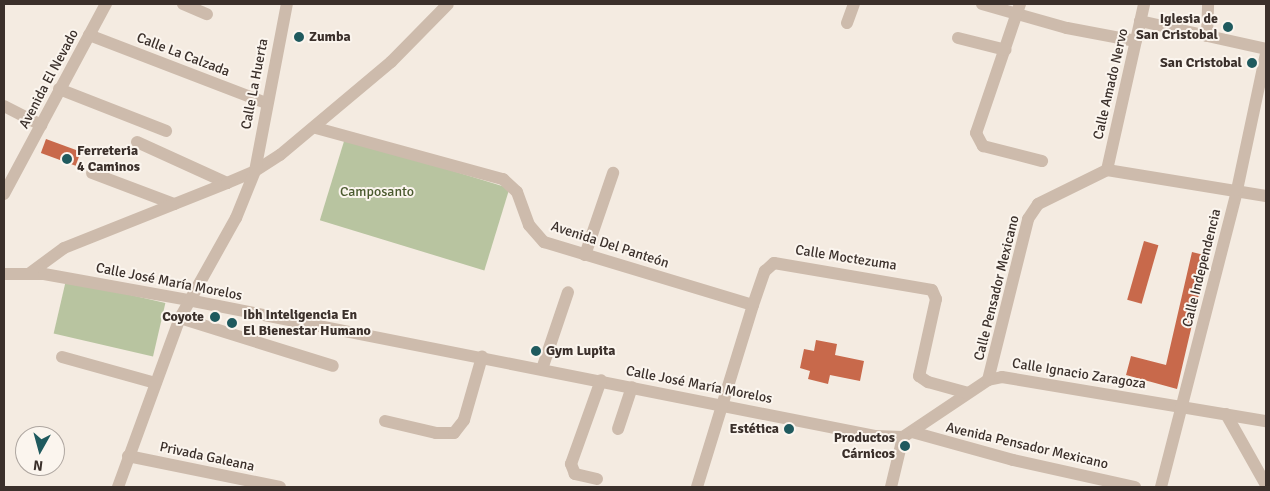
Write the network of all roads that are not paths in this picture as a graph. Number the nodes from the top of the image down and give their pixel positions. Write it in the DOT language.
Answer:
graph roads {
  1 [pos="106,4"];
  2 [pos="183,4"];
  3 [pos="287,4"];
  4 [pos="448,4"];
  5 [pos="854,4"];
  6 [pos="982,4"];
  7 [pos="1144,4"];
  8 [pos="1208,4"];
  9 [pos="1018,9"];
  10 [pos="207,14"];
  11 [pos="1140,22"];
  12 [pos="847,23"];
  13 [pos="89,36"];
  14 [pos="1206,36"];
  15 [pos="958,38"];
  16 [pos="1136,41"];
  17 [pos="1266,48"];
  18 [pos="1006,50"];
  19 [pos="1266,54"];
  20 [pos="59,89"];
  21 [pos="266,103"];
  22 [pos="4,106"];
  23 [pos="41,125"];
  24 [pos="316,128"];
  25 [pos="166,131"];
  26 [pos="137,142"];
  27 [pos="1042,161"];
  28 [pos="1106,170"];
  29 [pos="255,171"];
  30 [pos="92,173"];
  31 [pos="613,173"];
  32 [pos="227,183"];
  33 [pos="1237,190"];
  34 [pos="4,194"];
  35 [pos="1266,196"];
  36 [pos="174,204"];
  37 [pos="585,255"];
  38 [pos="24,273"];
  39 [pos="4,274"];
  40 [pos="4,281"];
  41 [pos="568,292"];
  42 [pos="188,300"];
  43 [pos="752,305"];
  44 [pos="180,318"];
  45 [pos="62,357"];
  46 [pos="482,357"];
  47 [pos="333,366"];
  48 [pos="542,369"];
  49 [pos="600,380"];
  50 [pos="988,380"];
  51 [pos="155,384"];
  52 [pos="632,386"];
  53 [pos="968,393"];
  54 [pos="724,405"];
  55 [pos="1184,406"];
  56 [pos="1226,414"];
  57 [pos="385,421"];
  58 [pos="1266,421"];
  59 [pos="618,429"];
  60 [pos="908,434"];
  61 [pos="128,456"];
  62 [pos="597,479"];
  63 [pos="1099,484"];
  64 [pos="1266,485"];
  65 [pos="118,487"];
  66 [pos="280,487"];
  67 [pos="697,487"];
  68 [pos="891,487"];
  69 [pos="1135,487"];
  70 [pos="1161,487"];
  1 -- 13 [label="street, Avenida El Nevado"];
  2 -- 10 [label="street"];
  3 -- 21 [label="street, Calle La Huerta"];
  4 -- 24 [label="street"];
  5 -- 12 [label="street"];
  6 -- 9 [label="street"];
  7 -- 11 [label="street, Calle Amado Nervo"];
  8 -- 14 [label="street"];
  9 -- 16 [label="street"];
  9 -- 18 [label="street"];
  11 -- 14 [label="street"];
  11 -- 16 [label="street, Calle Amado Nervo"];
  13 -- 20 [label="street, Avenida El Nevado"];
  13 -- 21 [label="street, Calle La Calzada"];
  14 -- 17 [label="street"];
  15 -- 18 [label="street"];
  16 -- 28 [label="street, Calle Amado Nervo"];
  18 -- 27 [label="street"];
  19 -- 33 [label="street, Calle Independencia"];
  20 -- 23 [label="street, Avenida El Nevado"];
  20 -- 25 [label="street"];
  21 -- 29 [label="street, Calle La Huerta"];
  22 -- 23 [label="street"];
  23 -- 34 [label="street, Avenida El Nevado"];
  24 -- 29 [label="street"];
  24 -- 37 [label="street, Avenida Del Panteón"];
  26 -- 32 [label="street"];
  28 -- 33 [label="street"];
  28 -- 50 [label="street, Calle Pensador Mexicano"];
  29 -- 32 [label="street"];
  29 -- 42 [label="street, Calle La Huerta"];
  30 -- 36 [label="street"];
  31 -- 37 [label="street"];
  32 -- 36 [label="street"];
  33 -- 35 [label="street"];
  33 -- 55 [label="street, Calle Independencia"];
  36 -- 38 [label="street"];
  37 -- 43 [label="street, Avenida Del Panteón"];
  38 -- 39 [label="street, Calle José María Morelos"];
  38 -- 40 [label="street"];
  38 -- 42 [label="street, Calle José María Morelos"];
  41 -- 48 [label="street"];
  42 -- 44 [label="street, Calle La Huerta"];
  42 -- 46 [label="street, Calle José María Morelos"];
  43 -- 53 [label="street, Calle Moctezuma"];
  43 -- 54 [label="street"];
  44 -- 47 [label="street"];
  44 -- 51 [label="street, Calle La Huerta"];
  45 -- 51 [label="street"];
  46 -- 48 [label="street, Calle José María Morelos"];
  46 -- 57 [label="street"];
  48 -- 49 [label="street, Calle José María Morelos"];
  49 -- 52 [label="street, Calle José María Morelos"];
  49 -- 62 [label="street"];
  50 -- 53 [label="street, Calle Ignacio Zaragoza"];
  50 -- 55 [label="street, Calle Ignacio Zaragoza"];
  51 -- 61 [label="street, Calle La Huerta"];
  52 -- 54 [label="street, Calle José María Morelos"];
  52 -- 59 [label="street"];
  53 -- 60 [label="street, Calle Ignacio Zaragoza"];
  54 -- 60 [label="street, Calle José María Morelos"];
  54 -- 67 [label="street"];
  55 -- 56 [label="street, Calle Ignacio Zaragoza"];
  55 -- 70 [label="street, Calle Independencia"];
  56 -- 58 [label="street, Calle Ignacio Zaragoza"];
  56 -- 64 [label="street"];
  60 -- 63 [label="street, Avenida Pensador Mexicano"];
  60 -- 68 [label="street"];
  61 -- 65 [label="street, Calle La Huerta"];
  61 -- 66 [label="street, Privada Galeana"];
  63 -- 69 [label="street, Avenida Pensador Mexicano"];
}
